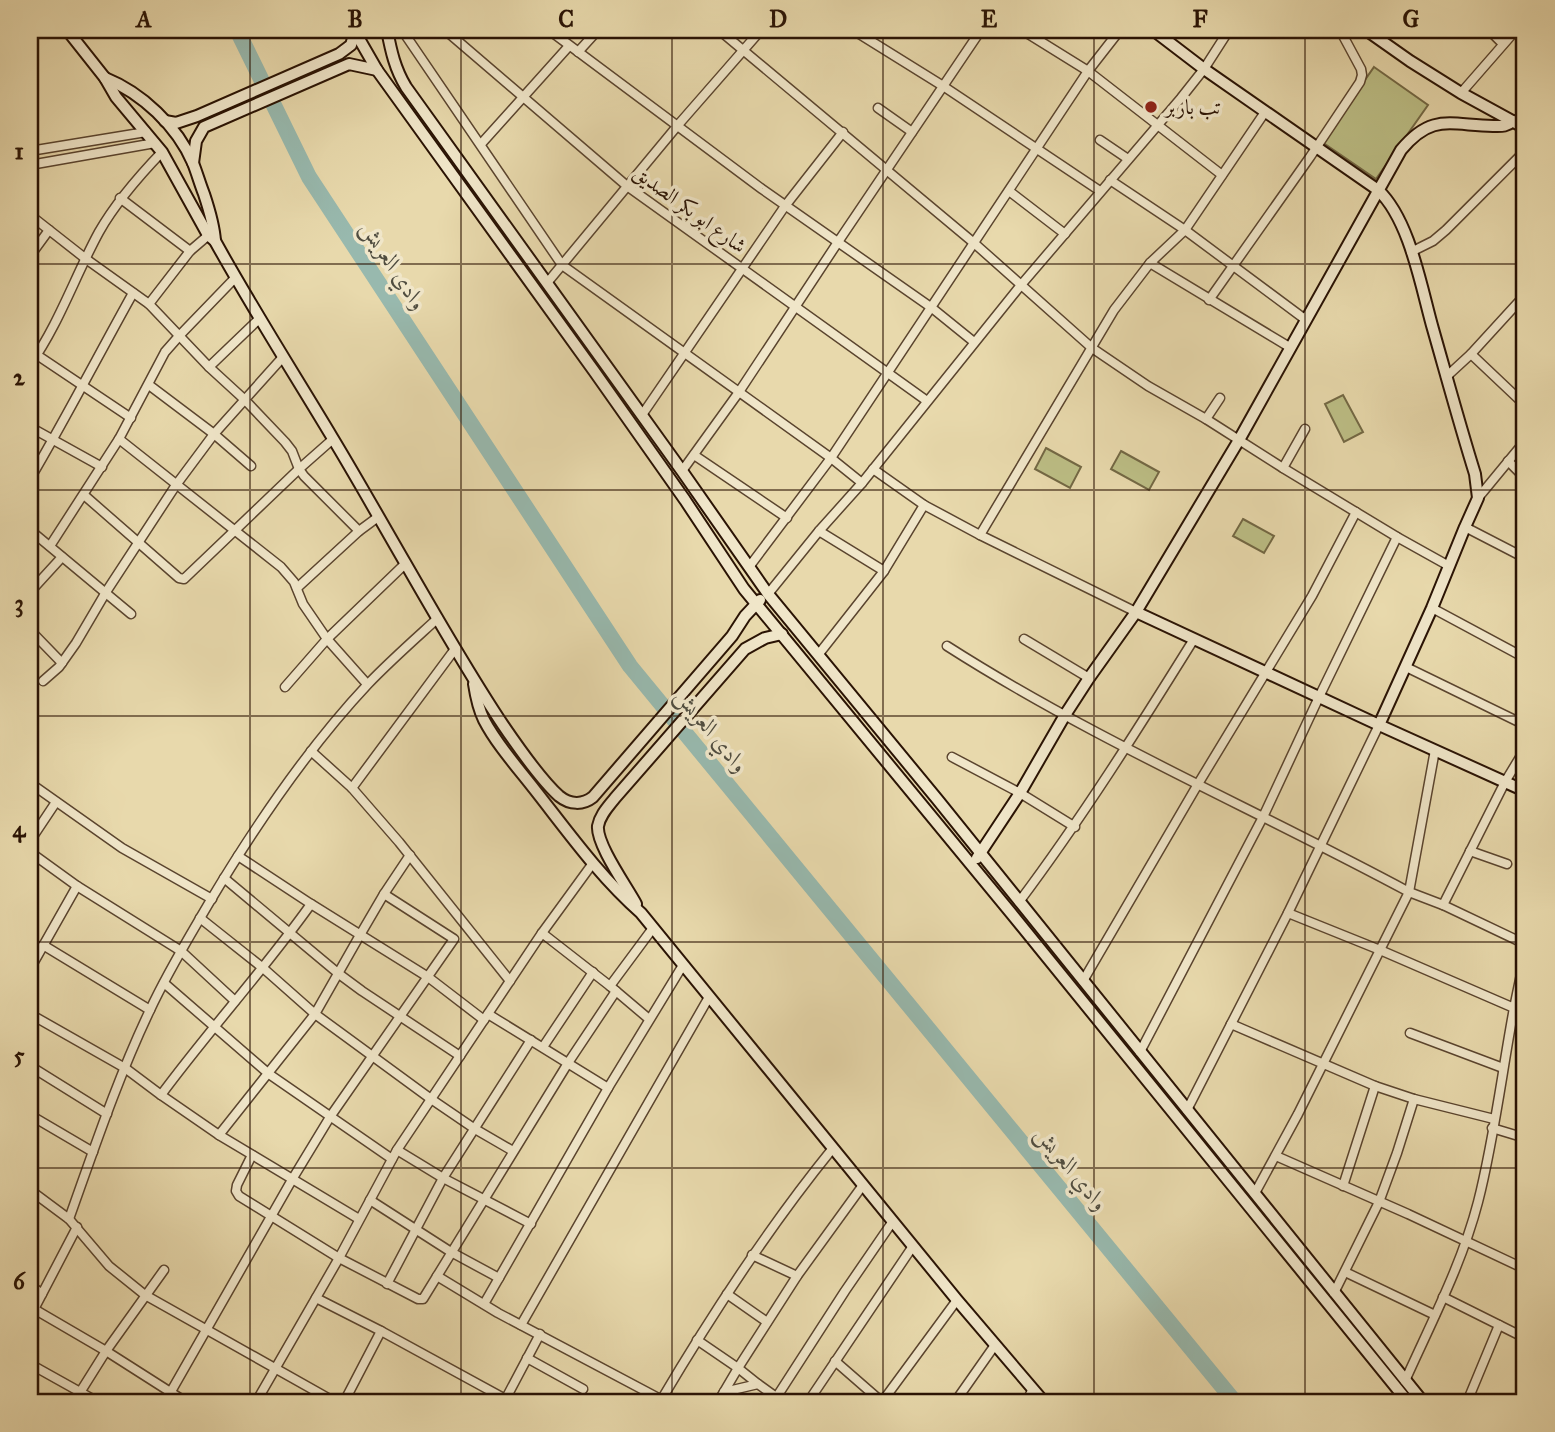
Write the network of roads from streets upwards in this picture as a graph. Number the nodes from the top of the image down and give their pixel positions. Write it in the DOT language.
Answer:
graph roads {
  1 [pos="67,30"];
  2 [pos="387,30"];
  3 [pos="402,30"];
  4 [pos="445,30"];
  5 [pos="549,30"];
  6 [pos="598,30"];
  7 [pos="719,30"];
  8 [pos="761,30"];
  9 [pos="853,30"];
  10 [pos="981,30"];
  11 [pos="1022,30"];
  12 [pos="1120,30"];
  13 [pos="1153,30"];
  14 [pos="1229,30"];
  15 [pos="1340,30"];
  16 [pos="1366,30"];
  17 [pos="1489,30"];
  18 [pos="1516,30"];
  19 [pos="355,31"];
  20 [pos="1503,44"];
  21 [pos="569,46"];
  22 [pos="744,50"];
  23 [pos="578,52"];
  24 [pos="1204,69"];
  25 [pos="377,70"];
  26 [pos="1088,71"];
  27 [pos="105,78"];
  28 [pos="943,86"];
  29 [pos="1461,93"];
  30 [pos="523,97"];
  31 [pos="877,108"];
  32 [pos="1265,112"];
  33 [pos="165,121"];
  34 [pos="1513,121"];
  35 [pos="678,125"];
  36 [pos="1157,125"];
  37 [pos="1525,128"];
  38 [pos="146,132"];
  39 [pos="843,132"];
  40 [pos="912,132"];
  41 [pos="1100,140"];
  42 [pos="481,144"];
  43 [pos="158,147"];
  44 [pos="1316,147"];
  45 [pos="1038,148"];
  46 [pos="30,151"];
  47 [pos="1525,151"];
  48 [pos="1128,159"];
  49 [pos="193,163"];
  50 [pos="30,165"];
  51 [pos="886,170"];
  52 [pos="1223,175"];
  53 [pos="1110,180"];
  54 [pos="627,186"];
  55 [pos="1378,190"];
  56 [pos="1009,191"];
  57 [pos="1100,191"];
  58 [pos="120,198"];
  59 [pos="785,206"];
  60 [pos="30,215"];
  61 [pos="49,230"];
  62 [pos="1185,230"];
  63 [pos="1065,234"];
  64 [pos="212,236"];
  65 [pos="838,242"];
  66 [pos="974,243"];
  67 [pos="190,251"];
  68 [pos="1411,252"];
  69 [pos="30,256"];
  70 [pos="86,259"];
  71 [pos="1150,263"];
  72 [pos="562,265"];
  73 [pos="1233,265"];
  74 [pos="742,268"];
  75 [pos="235,278"];
  76 [pos="547,283"];
  77 [pos="1021,285"];
  78 [pos="133,293"];
  79 [pos="1525,295"];
  80 [pos="1209,300"];
  81 [pos="149,304"];
  82 [pos="795,307"];
  83 [pos="932,308"];
  84 [pos="260,319"];
  85 [pos="1306,320"];
  86 [pos="180,335"];
  87 [pos="974,342"];
  88 [pos="1092,348"];
  89 [pos="1290,348"];
  90 [pos="33,352"];
  91 [pos="685,352"];
  92 [pos="1471,354"];
  93 [pos="283,356"];
  94 [pos="30,365"];
  95 [pos="209,367"];
  96 [pos="889,373"];
  97 [pos="1446,377"];
  98 [pos="81,385"];
  99 [pos="149,385"];
  100 [pos="739,392"];
  101 [pos="1220,398"];
  102 [pos="245,400"];
  103 [pos="927,401"];
  104 [pos="1525,405"];
  105 [pos="642,415"];
  106 [pos="131,418"];
  107 [pos="1206,419"];
  108 [pos="30,427"];
  109 [pos="1305,429"];
  110 [pos="214,434"];
  111 [pos="119,439"];
  112 [pos="334,439"];
  113 [pos="1239,440"];
  114 [pos="52,441"];
  115 [pos="1525,441"];
  116 [pos="694,455"];
  117 [pos="831,458"];
  118 [pos="1508,461"];
  119 [pos="251,466"];
  120 [pos="102,467"];
  121 [pos="873,468"];
  122 [pos="1283,468"];
  123 [pos="299,469"];
  124 [pos="682,471"];
  125 [pos="1525,478"];
  126 [pos="30,479"];
  127 [pos="862,483"];
  128 [pos="176,485"];
  129 [pos="84,495"];
  130 [pos="1478,498"];
  131 [pos="924,505"];
  132 [pos="1356,512"];
  133 [pos="378,517"];
  134 [pos="787,518"];
  135 [pos="1465,527"];
  136 [pos="30,530"];
  137 [pos="234,530"];
  138 [pos="359,531"];
  139 [pos="819,531"];
  140 [pos="980,535"];
  141 [pos="1397,537"];
  142 [pos="139,542"];
  143 [pos="50,546"];
  144 [pos="62,557"];
  145 [pos="1525,558"];
  146 [pos="406,563"];
  147 [pos="1450,566"];
  148 [pos="749,567"];
  149 [pos="884,570"];
  150 [pos="297,588"];
  151 [pos="30,592"];
  152 [pos="106,592"];
  153 [pos="768,594"];
  154 [pos="757,603"];
  155 [pos="1432,608"];
  156 [pos="1136,612"];
  157 [pos="131,614"];
  158 [pos="438,618"];
  159 [pos="30,630"];
  160 [pos="782,634"];
  161 [pos="327,639"];
  162 [pos="1024,639"];
  163 [pos="1194,639"];
  164 [pos="947,646"];
  165 [pos="455,649"];
  166 [pos="818,655"];
  167 [pos="1525,658"];
  168 [pos="62,663"];
  169 [pos="1406,667"];
  170 [pos="1266,672"];
  171 [pos="1089,678"];
  172 [pos="473,680"];
  173 [pos="43,681"];
  174 [pos="368,684"];
  175 [pos="285,687"];
  176 [pos="1319,697"];
  177 [pos="1065,715"];
  178 [pos="1379,725"];
  179 [pos="1525,725"];
  180 [pos="1127,747"];
  181 [pos="1525,749"];
  182 [pos="1435,750"];
  183 [pos="311,751"];
  184 [pos="952,757"];
  185 [pos="1505,782"];
  186 [pos="30,783"];
  187 [pos="1198,785"];
  188 [pos="352,788"];
  189 [pos="1525,791"];
  190 [pos="1020,793"];
  191 [pos="57,802"];
  192 [pos="1263,817"];
  193 [pos="1075,827"];
  194 [pos="30,841"];
  195 [pos="1320,846"];
  196 [pos="1470,851"];
  197 [pos="30,852"];
  198 [pos="980,854"];
  199 [pos="410,855"];
  200 [pos="239,856"];
  201 [pos="593,863"];
  202 [pos="1507,864"];
  203 [pos="971,865"];
  204 [pos="224,878"];
  205 [pos="77,886"];
  206 [pos="1409,892"];
  207 [pos="384,894"];
  208 [pos="212,899"];
  209 [pos="1019,902"];
  210 [pos="311,904"];
  211 [pos="1443,905"];
  212 [pos="641,913"];
  213 [pos="1288,913"];
  214 [pos="200,918"];
  215 [pos="465,924"];
  216 [pos="653,928"];
  217 [pos="542,933"];
  218 [pos="290,934"];
  219 [pos="360,935"];
  220 [pos="454,939"];
  221 [pos="1525,944"];
  222 [pos="43,945"];
  223 [pos="1380,950"];
  224 [pos="181,951"];
  225 [pos="1525,955"];
  226 [pos="683,965"];
  227 [pos="263,968"];
  228 [pos="30,969"];
  229 [pos="593,972"];
  230 [pos="339,974"];
  231 [pos="428,977"];
  232 [pos="510,981"];
  233 [pos="1083,981"];
  234 [pos="164,983"];
  235 [pos="613,988"];
  236 [pos="709,997"];
  237 [pos="235,1001"];
  238 [pos="1514,1008"];
  239 [pos="150,1010"];
  240 [pos="1525,1012"];
  241 [pos="30,1014"];
  242 [pos="315,1014"];
  243 [pos="400,1017"];
  244 [pos="486,1017"];
  245 [pos="649,1019"];
  246 [pos="1231,1024"];
  247 [pos="213,1027"];
  248 [pos="1410,1033"];
  249 [pos="531,1040"];
  250 [pos="542,1047"];
  251 [pos="1140,1052"];
  252 [pos="374,1056"];
  253 [pos="460,1056"];
  254 [pos="568,1063"];
  255 [pos="1322,1064"];
  256 [pos="30,1066"];
  257 [pos="125,1068"];
  258 [pos="1503,1068"];
  259 [pos="269,1074"];
  260 [pos="1375,1086"];
  261 [pos="608,1088"];
  262 [pos="161,1095"];
  263 [pos="431,1099"];
  264 [pos="1414,1099"];
  265 [pos="1187,1110"];
  266 [pos="107,1114"];
  267 [pos="30,1115"];
  268 [pos="330,1117"];
  269 [pos="1493,1124"];
  270 [pos="475,1129"];
  271 [pos="219,1135"];
  272 [pos="1525,1138"];
  273 [pos="833,1148"];
  274 [pos="397,1150"];
  275 [pos="513,1151"];
  276 [pos="93,1152"];
  277 [pos="252,1155"];
  278 [pos="1276,1156"];
  279 [pos="392,1159"];
  280 [pos="293,1178"];
  281 [pos="443,1178"];
  282 [pos="863,1185"];
  283 [pos="1343,1186"];
  284 [pos="30,1190"];
  285 [pos="1255,1193"];
  286 [pos="484,1199"];
  287 [pos="370,1200"];
  288 [pos="1379,1202"];
  289 [pos="272,1216"];
  290 [pos="69,1219"];
  291 [pos="359,1219"];
  292 [pos="893,1221"];
  293 [pos="531,1224"];
  294 [pos="77,1227"];
  295 [pos="415,1229"];
  296 [pos="1466,1240"];
  297 [pos="913,1246"];
  298 [pos="451,1252"];
  299 [pos="752,1255"];
  300 [pos="339,1258"];
  301 [pos="1525,1269"];
  302 [pos="164,1270"];
  303 [pos="1345,1272"];
  304 [pos="438,1276"];
  305 [pos="797,1276"];
  306 [pos="499,1278"];
  307 [pos="387,1284"];
  308 [pos="30,1285"];
  309 [pos="1334,1293"];
  310 [pos="42,1294"];
  311 [pos="727,1294"];
  312 [pos="145,1295"];
  313 [pos="1443,1297"];
  314 [pos="316,1298"];
  315 [pos="957,1300"];
  316 [pos="484,1304"];
  317 [pos="32,1313"];
  318 [pos="1436,1315"];
  319 [pos="767,1322"];
  320 [pos="522,1325"];
  321 [pos="1499,1325"];
  322 [pos="206,1330"];
  323 [pos="380,1331"];
  324 [pos="540,1334"];
  325 [pos="1525,1338"];
  326 [pos="697,1340"];
  327 [pos="995,1345"];
  328 [pos="106,1352"];
  329 [pos="527,1358"];
  330 [pos="835,1361"];
  331 [pos="30,1364"];
  332 [pos="738,1368"];
  333 [pos="275,1369"];
  334 [pos="1405,1381"];
  335 [pos="758,1384"];
  336 [pos="583,1389"];
  337 [pos="1033,1389"];
  338 [pos="80,1391"];
  339 [pos="724,1392"];
  340 [pos="170,1393"];
  341 [pos="317,1393"];
  342 [pos="780,1400"];
  343 [pos="507,1401"];
  344 [pos="662,1401"];
  345 [pos="74,1402"];
  346 [pos="98,1402"];
  347 [pos="165,1402"];
  348 [pos="186,1402"];
  349 [pos="256,1402"];
  350 [pos="312,1402"];
  351 [pos="335,1402"];
  352 [pos="344,1402"];
  353 [pos="718,1402"];
  354 [pos="808,1402"];
  355 [pos="882,1402"];
  356 [pos="955,1402"];
  357 [pos="1026,1402"];
  358 [pos="1044,1402"];
  359 [pos="1408,1402"];
  360 [pos="1423,1402"];
  361 [pos="1466,1402"];
  1 -- 27 [label="street"];
  2 -- 76 [label="street"];
  3 -- 42 [label="street"];
  4 -- 30 [label="street, شارع ابو بكر الصديق"];
  5 -- 21 [label="street"];
  6 -- 23 [label="street"];
  7 -- 22 [label="street"];
  8 -- 22 [label="street"];
  9 -- 28 [label="street"];
  10 -- 28 [label="street"];
  11 -- 26 [label="street"];
  12 -- 26 [label="street"];
  13 -- 24 [label="street"];
  14 -- 24 [label="street"];
  15 -- 44 [label="street"];
  16 -- 29 [label="street"];
  17 -- 20 [label="street"];
  18 -- 20 [label="street"];
  19 -- 25 [label="street"];
  19 -- 33 [label="street"];
  20 -- 29 [label="street"];
  21 -- 23 [label="street"];
  21 -- 30 [label="street"];
  22 -- 35 [label="street"];
  22 -- 39 [label="street"];
  23 -- 35 [label="street"];
  24 -- 32 [label="street"];
  24 -- 36 [label="street"];
  25 -- 49 [label="street"];
  25 -- 154 [label="street"];
  26 -- 36 [label="street"];
  26 -- 45 [label="street"];
  27 -- 33 [label="street"];
  27 -- 38 [label="street"];
  28 -- 40 [label="street"];
  28 -- 45 [label="street"];
  29 -- 34 [label="street"];
  30 -- 42 [label="street"];
  30 -- 54 [label="street, شارع ابو بكر الصديق"];
  31 -- 40 [label="street"];
  32 -- 44 [label="street"];
  32 -- 52 [label="street"];
  33 -- 49 [label="street"];
  34 -- 37 [label="street"];
  34 -- 55 [label="street"];
  35 -- 54 [label="street"];
  35 -- 59 [label="street"];
  36 -- 48 [label="street"];
  36 -- 52 [label="street"];
  38 -- 43 [label="street"];
  38 -- 46 [label="street"];
  39 -- 51 [label="street"];
  39 -- 59 [label="street"];
  40 -- 51 [label="street"];
  41 -- 48 [label="street"];
  42 -- 72 [label="street"];
  43 -- 50 [label="street"];
  43 -- 58 [label="street"];
  43 -- 64 [label="street"];
  44 -- 55 [label="street"];
  44 -- 73 [label="street"];
  45 -- 56 [label="street"];
  45 -- 57 [label="street"];
  47 -- 68 [label="street"];
  48 -- 53 [label="street"];
  49 -- 64 [label="street"];
  51 -- 65 [label="street"];
  51 -- 66 [label="street"];
  52 -- 62 [label="street"];
  53 -- 57 [label="street"];
  53 -- 62 [label="street"];
  54 -- 72 [label="street"];
  54 -- 74 [label="street, شارع ابو بكر الصديق"];
  55 -- 68 [label="street"];
  55 -- 85 [label="street"];
  56 -- 63 [label="street"];
  56 -- 66 [label="street"];
  57 -- 63 [label="street"];
  58 -- 67 [label="street"];
  58 -- 70 [label="street"];
  59 -- 65 [label="street"];
  59 -- 74 [label="street"];
  60 -- 61 [label="street"];
  61 -- 69 [label="street"];
  61 -- 70 [label="street"];
  62 -- 71 [label="street"];
  62 -- 73 [label="street"];
  63 -- 77 [label="street"];
  64 -- 67 [label="street"];
  64 -- 75 [label="street"];
  65 -- 82 [label="street"];
  65 -- 83 [label="street"];
  66 -- 77 [label="street"];
  66 -- 83 [label="street"];
  67 -- 81 [label="street"];
  68 -- 97 [label="street"];
  70 -- 78 [label="street"];
  70 -- 90 [label="street"];
  71 -- 80 [label="street"];
  71 -- 88 [label="street"];
  72 -- 76 [label="street"];
  72 -- 91 [label="street"];
  73 -- 80 [label="street"];
  73 -- 85 [label="street"];
  74 -- 82 [label="street, شارع ابو بكر الصديق"];
  74 -- 91 [label="street"];
  75 -- 84 [label="street"];
  75 -- 86 [label="street"];
  76 -- 105 [label="street"];
  77 -- 87 [label="street"];
  77 -- 88 [label="street"];
  78 -- 81 [label="street"];
  78 -- 98 [label="street"];
  79 -- 92 [label="street"];
  80 -- 89 [label="street"];
  81 -- 86 [label="street"];
  82 -- 96 [label="street, شارع ابو بكر الصديق"];
  82 -- 100 [label="street"];
  83 -- 87 [label="street"];
  83 -- 96 [label="street"];
  84 -- 93 [label="street"];
  84 -- 95 [label="street"];
  85 -- 89 [label="street"];
  86 -- 95 [label="street"];
  86 -- 99 [label="street"];
  87 -- 103 [label="street"];
  88 -- 107 [label="street"];
  88 -- 140 [label="street"];
  89 -- 113 [label="street"];
  90 -- 94 [label="street"];
  90 -- 98 [label="street"];
  91 -- 100 [label="street"];
  91 -- 105 [label="street"];
  92 -- 97 [label="street"];
  92 -- 104 [label="street"];
  93 -- 102 [label="street"];
  93 -- 112 [label="street"];
  95 -- 102 [label="street"];
  96 -- 103 [label="street, شارع ابو بكر الصديق"];
  96 -- 117 [label="street"];
  97 -- 130 [label="street"];
  98 -- 106 [label="street"];
  98 -- 114 [label="street"];
  99 -- 106 [label="street"];
  99 -- 110 [label="street"];
  100 -- 116 [label="street"];
  100 -- 117 [label="street"];
  101 -- 107 [label="street"];
  102 -- 110 [label="street"];
  102 -- 123 [label="street"];
  103 -- 121 [label="street"];
  105 -- 124 [label="street"];
  106 -- 111 [label="street"];
  107 -- 113 [label="street"];
  108 -- 114 [label="street"];
  109 -- 122 [label="street"];
  110 -- 119 [label="street"];
  110 -- 128 [label="street"];
  111 -- 120 [label="street"];
  111 -- 128 [label="street"];
  112 -- 123 [label="street"];
  112 -- 133 [label="street"];
  113 -- 122 [label="street"];
  113 -- 156 [label="street"];
  114 -- 120 [label="street"];
  114 -- 126 [label="street"];
  115 -- 118 [label="street"];
  116 -- 124 [label="street"];
  116 -- 134 [label="street"];
  117 -- 127 [label="street"];
  117 -- 134 [label="street"];
  118 -- 125 [label="street"];
  118 -- 130 [label="street"];
  120 -- 129 [label="street"];
  121 -- 127 [label="street"];
  121 -- 131 [label="street"];
  122 -- 132 [label="street"];
  123 -- 137 [label="street"];
  123 -- 138 [label="street"];
  124 -- 148 [label="street"];
  127 -- 139 [label="street"];
  128 -- 137 [label="street"];
  128 -- 142 [label="street"];
  129 -- 142 [label="street"];
  129 -- 143 [label="street"];
  130 -- 135 [label="street"];
  131 -- 140 [label="street"];
  131 -- 149 [label="street"];
  132 -- 141 [label="street"];
  132 -- 170 [label="street"];
  133 -- 138 [label="street"];
  133 -- 146 [label="street"];
  134 -- 148 [label="street"];
  135 -- 145 [label="street"];
  135 -- 147 [label="street"];
  136 -- 143 [label="street"];
  137 -- 142 [label="street"];
  137 -- 150 [label="street"];
  138 -- 150 [label="street"];
  139 -- 149 [label="street"];
  139 -- 153 [label="street"];
  140 -- 156 [label="street"];
  141 -- 147 [label="street"];
  141 -- 176 [label="street"];
  142 -- 152 [label="street"];
  143 -- 144 [label="street"];
  144 -- 151 [label="street"];
  144 -- 152 [label="street"];
  146 -- 158 [label="street"];
  146 -- 161 [label="street"];
  147 -- 155 [label="street"];
  148 -- 153 [label="street"];
  149 -- 166 [label="street"];
  150 -- 161 [label="street"];
  152 -- 157 [label="street"];
  152 -- 168 [label="street"];
  153 -- 154 [label="street"];
  153 -- 166 [label="street"];
  154 -- 160 [label="street"];
  154 -- 172 [label="street"];
  155 -- 167 [label="street"];
  155 -- 169 [label="street"];
  156 -- 163 [label="street"];
  156 -- 171 [label="street"];
  158 -- 165 [label="street"];
  158 -- 174 [label="street"];
  159 -- 168 [label="street"];
  160 -- 203 [label="street"];
  160 -- 212 [label="street"];
  161 -- 174 [label="street"];
  161 -- 175 [label="street"];
  162 -- 171 [label="street"];
  163 -- 170 [label="street"];
  163 -- 180 [label="street"];
  164 -- 177 [label="street"];
  165 -- 172 [label="street"];
  165 -- 188 [label="street"];
  166 -- 198 [label="street"];
  168 -- 173 [label="street"];
  169 -- 178 [label="street"];
  169 -- 179 [label="street"];
  170 -- 176 [label="street"];
  170 -- 187 [label="street"];
  171 -- 177 [label="street"];
  172 -- 201 [label="street"];
  174 -- 183 [label="street"];
  176 -- 178 [label="street"];
  176 -- 192 [label="street"];
  177 -- 180 [label="street"];
  177 -- 190 [label="street"];
  178 -- 182 [label="street"];
  178 -- 195 [label="street"];
  180 -- 187 [label="street"];
  180 -- 193 [label="street"];
  181 -- 185 [label="street"];
  182 -- 185 [label="street"];
  182 -- 206 [label="street"];
  183 -- 188 [label="street"];
  183 -- 200 [label="street"];
  184 -- 190 [label="street"];
  185 -- 189 [label="street"];
  185 -- 196 [label="street"];
  186 -- 191 [label="street"];
  187 -- 192 [label="street"];
  187 -- 233 [label="street"];
  188 -- 199 [label="street"];
  190 -- 193 [label="street"];
  190 -- 198 [label="street"];
  191 -- 194 [label="street"];
  191 -- 208 [label="street"];
  192 -- 195 [label="street"];
  192 -- 251 [label="street"];
  193 -- 209 [label="street"];
  195 -- 206 [label="street"];
  195 -- 213 [label="street"];
  196 -- 202 [label="street"];
  196 -- 211 [label="street"];
  197 -- 205 [label="street"];
  198 -- 203 [label="street"];
  198 -- 209 [label="street"];
  199 -- 207 [label="street"];
  199 -- 215 [label="street"];
  200 -- 204 [label="street"];
  200 -- 210 [label="street"];
  201 -- 212 [label="street"];
  201 -- 217 [label="street"];
  203 -- 359 [label="street"];
  204 -- 208 [label="street"];
  204 -- 218 [label="street"];
  205 -- 222 [label="street"];
  205 -- 224 [label="street"];
  206 -- 211 [label="street"];
  206 -- 223 [label="street"];
  207 -- 219 [label="street"];
  207 -- 220 [label="street"];
  208 -- 214 [label="street"];
  209 -- 233 [label="street"];
  210 -- 218 [label="street"];
  210 -- 219 [label="street"];
  211 -- 221 [label="street"];
  212 -- 216 [label="street"];
  213 -- 223 [label="street"];
  213 -- 246 [label="street"];
  214 -- 224 [label="street"];
  214 -- 227 [label="street"];
  215 -- 220 [label="street"];
  215 -- 232 [label="street"];
  216 -- 226 [label="street"];
  216 -- 235 [label="street"];
  217 -- 229 [label="street"];
  217 -- 232 [label="street"];
  218 -- 227 [label="street"];
  218 -- 230 [label="street"];
  219 -- 230 [label="street"];
  219 -- 231 [label="street"];
  220 -- 231 [label="street"];
  222 -- 228 [label="street"];
  222 -- 239 [label="street"];
  223 -- 238 [label="street"];
  223 -- 255 [label="street"];
  224 -- 234 [label="street"];
  224 -- 237 [label="street"];
  225 -- 238 [label="street"];
  226 -- 236 [label="street"];
  226 -- 245 [label="street"];
  227 -- 237 [label="street"];
  227 -- 242 [label="street"];
  229 -- 235 [label="street"];
  229 -- 250 [label="street"];
  230 -- 242 [label="street"];
  230 -- 243 [label="street"];
  231 -- 243 [label="street"];
  231 -- 244 [label="street"];
  232 -- 244 [label="street"];
  233 -- 251 [label="street"];
  234 -- 239 [label="street"];
  234 -- 247 [label="street"];
  235 -- 245 [label="street"];
  235 -- 254 [label="street"];
  236 -- 273 [label="street"];
  236 -- 320 [label="street"];
  237 -- 247 [label="street"];
  238 -- 240 [label="street"];
  238 -- 258 [label="street"];
  239 -- 257 [label="street"];
  241 -- 257 [label="street"];
  242 -- 252 [label="street"];
  242 -- 259 [label="street"];
  243 -- 252 [label="street"];
  243 -- 253 [label="street"];
  244 -- 249 [label="street"];
  244 -- 253 [label="street"];
  245 -- 261 [label="street"];
  246 -- 255 [label="street"];
  246 -- 265 [label="street"];
  247 -- 259 [label="street"];
  247 -- 262 [label="street"];
  248 -- 258 [label="street"];
  249 -- 250 [label="street"];
  249 -- 270 [label="street"];
  250 -- 254 [label="street"];
  251 -- 265 [label="street"];
  252 -- 263 [label="street"];
  252 -- 268 [label="street"];
  253 -- 263 [label="street"];
  254 -- 261 [label="street"];
  254 -- 275 [label="street"];
  255 -- 260 [label="street"];
  255 -- 278 [label="street"];
  256 -- 266 [label="street"];
  257 -- 262 [label="street"];
  257 -- 266 [label="street"];
  258 -- 269 [label="street"];
  259 -- 268 [label="street"];
  259 -- 271 [label="street"];
  260 -- 264 [label="street"];
  260 -- 283 [label="street"];
  261 -- 293 [label="street"];
  262 -- 271 [label="street"];
  263 -- 270 [label="street"];
  263 -- 274 [label="street"];
  264 -- 269 [label="street"];
  264 -- 288 [label="street"];
  265 -- 285 [label="street"];
  266 -- 276 [label="street"];
  267 -- 276 [label="street"];
  268 -- 279 [label="street"];
  268 -- 280 [label="street"];
  269 -- 272 [label="street"];
  269 -- 296 [label="street"];
  270 -- 275 [label="street"];
  270 -- 281 [label="street"];
  271 -- 277 [label="street"];
  273 -- 282 [label="street"];
  273 -- 299 [label="street"];
  274 -- 279 [label="street"];
  274 -- 281 [label="street"];
  275 -- 286 [label="street"];
  276 -- 290 [label="street"];
  277 -- 280 [label="street"];
  277 -- 289 [label="street"];
  278 -- 283 [label="street"];
  278 -- 285 [label="street"];
  279 -- 287 [label="street"];
  280 -- 289 [label="street"];
  280 -- 291 [label="street"];
  281 -- 286 [label="street"];
  281 -- 295 [label="street"];
  282 -- 292 [label="street"];
  282 -- 305 [label="street"];
  283 -- 288 [label="street"];
  284 -- 290 [label="street"];
  285 -- 309 [label="street"];
  286 -- 293 [label="street"];
  286 -- 298 [label="street"];
  287 -- 291 [label="street"];
  287 -- 295 [label="street"];
  288 -- 296 [label="street"];
  288 -- 303 [label="street"];
  289 -- 300 [label="street"];
  289 -- 322 [label="street"];
  290 -- 294 [label="street"];
  291 -- 300 [label="street"];
  292 -- 297 [label="street"];
  292 -- 342 [label="street"];
  293 -- 306 [label="street"];
  294 -- 310 [label="street"];
  294 -- 312 [label="street"];
  295 -- 298 [label="street"];
  295 -- 307 [label="street"];
  296 -- 301 [label="street"];
  296 -- 313 [label="street"];
  297 -- 315 [label="street"];
  297 -- 330 [label="street"];
  298 -- 304 [label="street"];
  298 -- 306 [label="street"];
  299 -- 305 [label="street"];
  299 -- 311 [label="street"];
  300 -- 307 [label="street"];
  300 -- 314 [label="street"];
  302 -- 312 [label="street"];
  303 -- 309 [label="street"];
  303 -- 318 [label="street"];
  304 -- 307 [label="street"];
  304 -- 316 [label="street"];
  305 -- 319 [label="street"];
  306 -- 316 [label="street"];
  308 -- 310 [label="street"];
  309 -- 334 [label="street"];
  310 -- 317 [label="street"];
  311 -- 319 [label="street"];
  311 -- 326 [label="street"];
  312 -- 322 [label="street"];
  312 -- 328 [label="street"];
  313 -- 318 [label="street"];
  313 -- 321 [label="street"];
  314 -- 323 [label="street"];
  314 -- 333 [label="street"];
  315 -- 327 [label="street"];
  315 -- 355 [label="street"];
  316 -- 320 [label="street"];
  317 -- 328 [label="street"];
  318 -- 334 [label="street"];
  319 -- 332 [label="street"];
  320 -- 324 [label="street"];
  321 -- 325 [label="street"];
  321 -- 361 [label="street"];
  322 -- 333 [label="street"];
  322 -- 340 [label="street"];
  323 -- 343 [label="street"];
  323 -- 352 [label="street"];
  324 -- 329 [label="street"];
  324 -- 344 [label="street"];
  326 -- 332 [label="street"];
  326 -- 344 [label="street"];
  327 -- 337 [label="street"];
  327 -- 356 [label="street"];
  328 -- 338 [label="street"];
  328 -- 340 [label="street"];
  329 -- 336 [label="street"];
  329 -- 343 [label="street"];
  330 -- 354 [label="street"];
  330 -- 355 [label="street"];
  331 -- 338 [label="street"];
  332 -- 335 [label="street"];
  332 -- 339 [label="street"];
  333 -- 341 [label="street"];
  333 -- 349 [label="street"];
  334 -- 360 [label="street"];
  335 -- 339 [label="street"];
  335 -- 342 [label="street"];
  337 -- 357 [label="street"];
  337 -- 358 [label="street"];
  338 -- 345 [label="street"];
  338 -- 346 [label="street"];
  339 -- 353 [label="street"];
  340 -- 347 [label="street"];
  340 -- 348 [label="street"];
  341 -- 350 [label="street"];
  341 -- 351 [label="street"];
}
